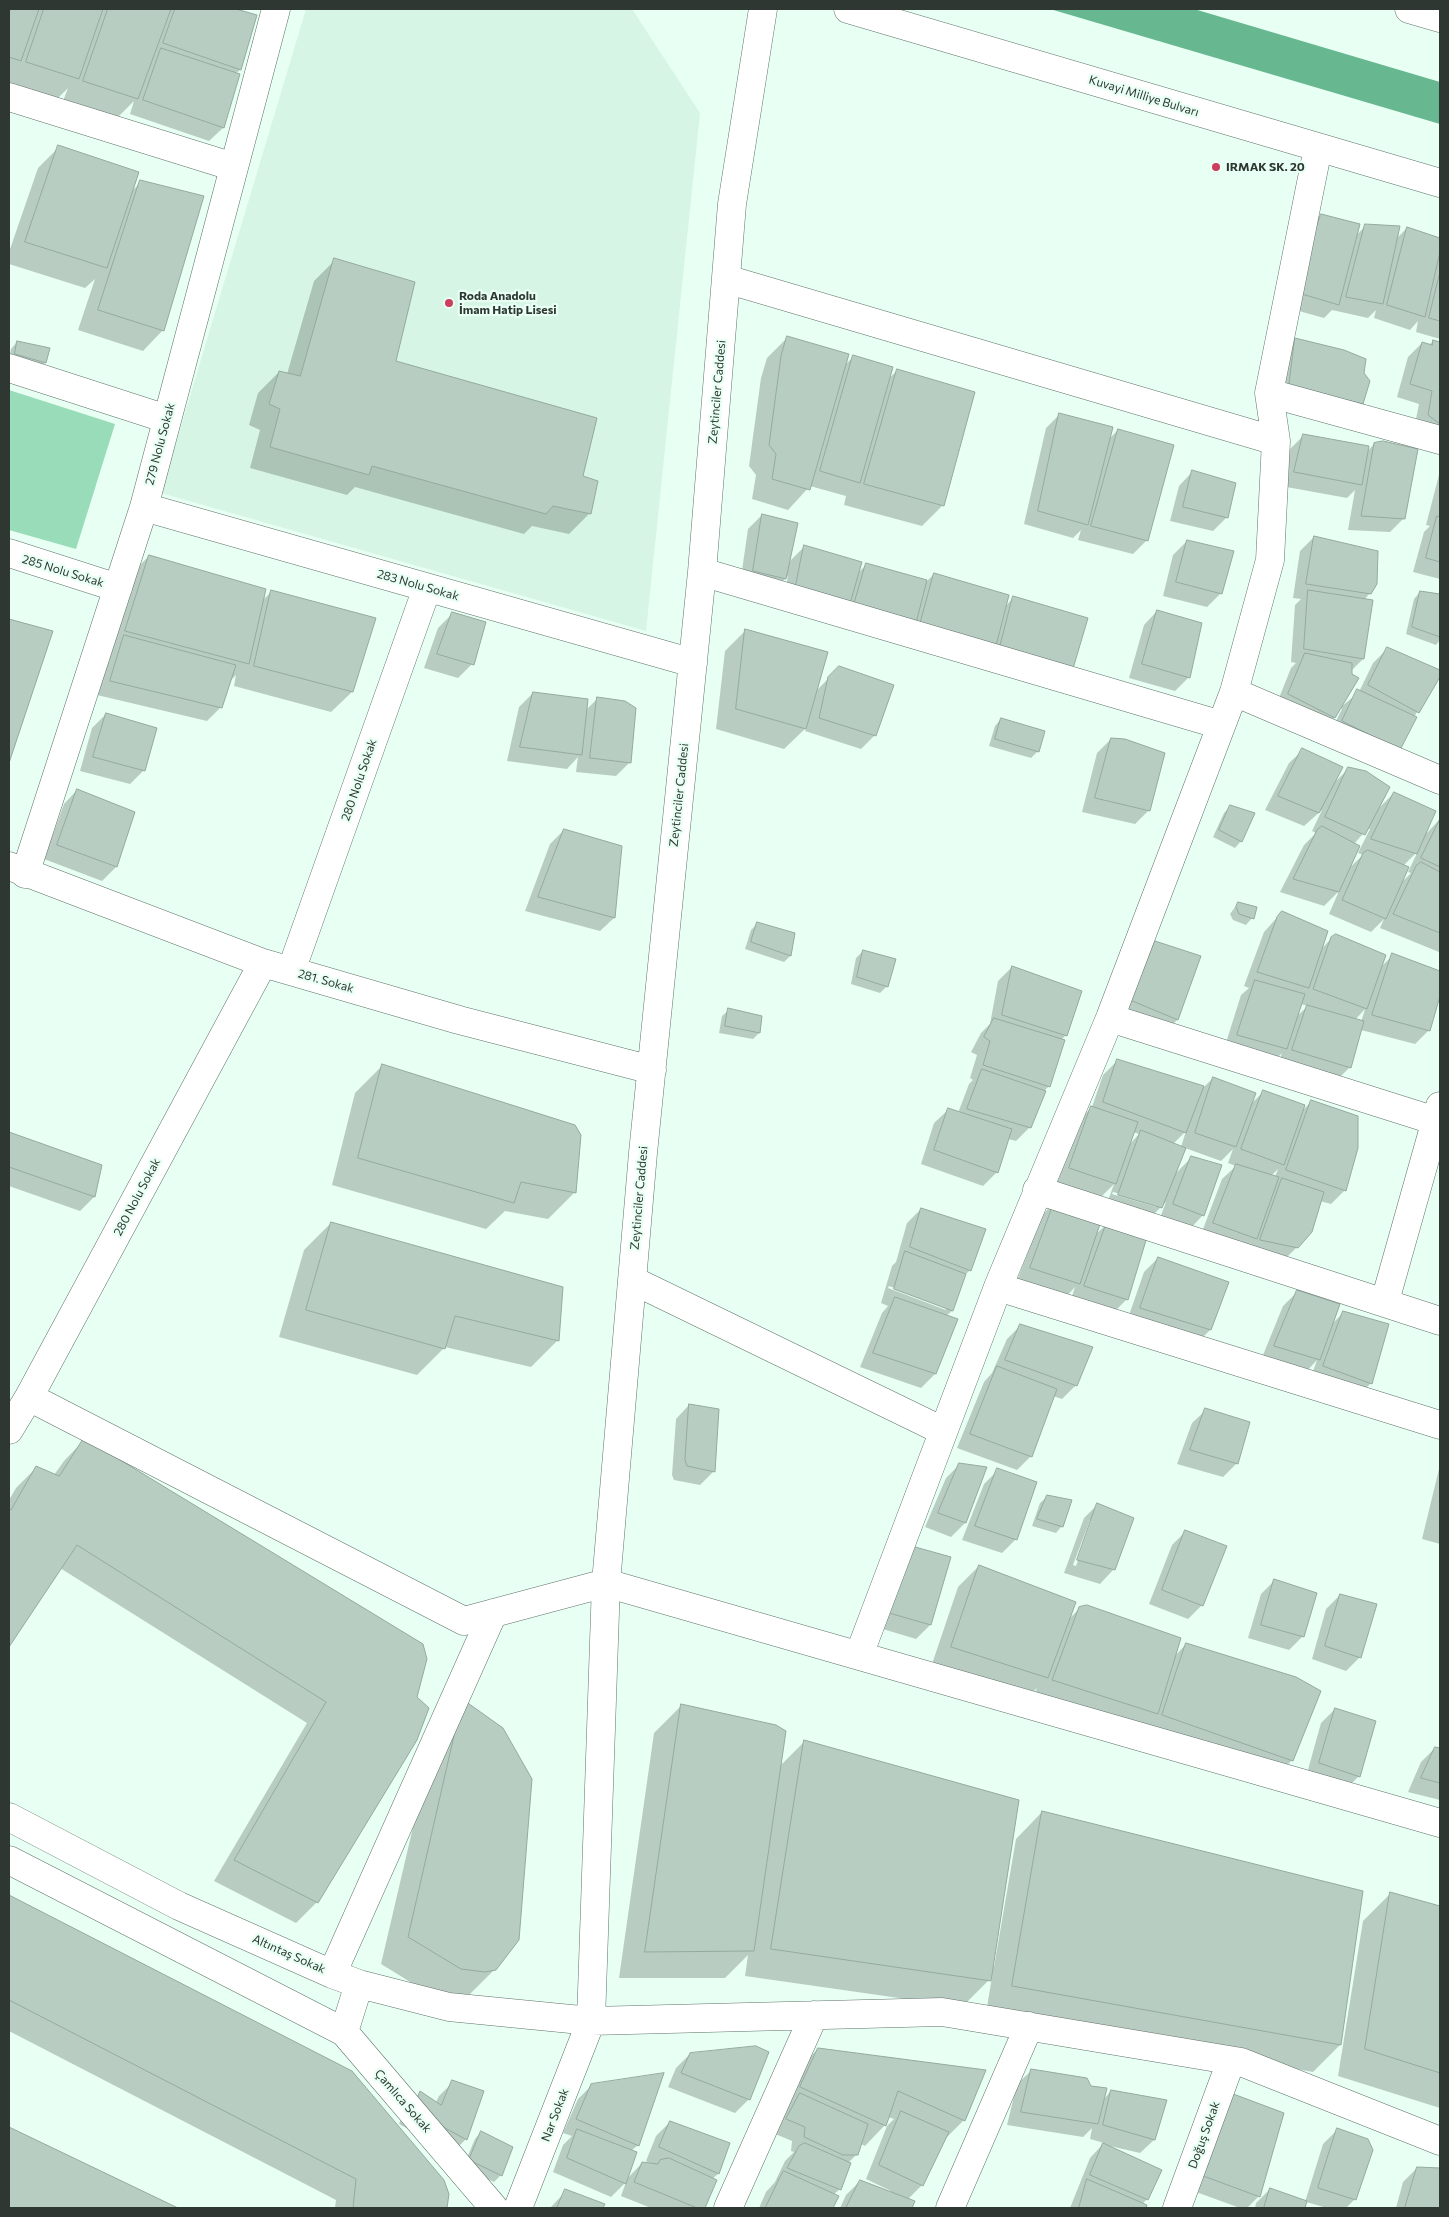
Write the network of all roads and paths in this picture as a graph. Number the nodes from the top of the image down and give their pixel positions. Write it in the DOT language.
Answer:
graph roads {
  1 [pos="276,9"];
  2 [pos="763,9"];
  3 [pos="848,9"];
  4 [pos="9,97"];
  5 [pos="1318,148"];
  6 [pos="234,167"];
  7 [pos="1440,183"];
  8 [pos="726,279"];
  9 [pos="9,368"];
  10 [pos="1269,393"];
  11 [pos="167,419"];
  12 [pos="1276,440"];
  13 [pos="1440,440"];
  14 [pos="144,507"];
  15 [pos="9,553"];
  16 [pos="702,572"];
  17 [pos="118,588"];
  18 [pos="426,588"];
  19 [pos="693,663"];
  20 [pos="1234,692"];
  21 [pos="1221,725"];
  22 [pos="1439,773"];
  23 [pos="17,870"];
  24 [pos="263,963"];
  25 [pos="291,971"];
  26 [pos="1110,1018"];
  27 [pos="652,1070"];
  28 [pos="1438,1114"];
  29 [pos="1037,1190"];
  30 [pos="632,1280"];
  31 [pos="998,1287"];
  32 [pos="1385,1302"];
  33 [pos="1440,1321"];
  34 [pos="29,1397"];
  35 [pos="1440,1425"];
  36 [pos="9,1430"];
  37 [pos="943,1431"];
  38 [pos="606,1583"];
  39 [pos="493,1613"];
  40 [pos="859,1656"];
  41 [pos="9,1817"];
  42 [pos="1440,1823"];
  43 [pos="9,1860"];
  44 [pos="332,1974"];
  45 [pos="360,1984"];
  46 [pos="814,2015"];
  47 [pos="591,2021"];
  48 [pos="1029,2026"];
  49 [pos="344,2032"];
  50 [pos="1231,2061"];
  51 [pos="1440,2141"];
  52 [pos="494,2208"];
  53 [pos="518,2208"];
  54 [pos="728,2208"];
  55 [pos="950,2208"];
  56 [pos="1177,2208"];
  1 -- 6 [label="street, 279 Nolu Sokak"];
  2 -- 8 [label="street, Zeytinciler Caddesi"];
  3 -- 5 [label="street, Kuvayi Milliye Bulvarı"];
  4 -- 6 [label="street"];
  5 -- 7 [label="street, Kuvayi Milliye Bulvarı"];
  5 -- 10 [label="street"];
  6 -- 11 [label="street, 279 Nolu Sokak"];
  8 -- 12 [label="street"];
  8 -- 16 [label="street, Zeytinciler Caddesi"];
  9 -- 11 [label="street"];
  10 -- 12 [label="street"];
  10 -- 13 [label="street"];
  11 -- 14 [label="street, 279 Nolu Sokak"];
  12 -- 20 [label="street"];
  14 -- 17 [label="street, 279 Nolu Sokak"];
  14 -- 18 [label="street, 283 Nolu Sokak"];
  15 -- 17 [label="street, 285 Nolu Sokak"];
  16 -- 19 [label="street, Zeytinciler Caddesi"];
  16 -- 21 [label="street"];
  17 -- 23 [label="street, 279 Nolu Sokak"];
  18 -- 19 [label="street, 283 Nolu Sokak"];
  18 -- 25 [label="street, 280 Nolu Sokak"];
  19 -- 27 [label="street, Zeytinciler Caddesi"];
  20 -- 21 [label="street"];
  20 -- 22 [label="street"];
  21 -- 26 [label="street"];
  23 -- 24 [label="street, 281. Sokak"];
  24 -- 25 [label="street, 281. Sokak"];
  24 -- 34 [label="street, 280 Nolu Sokak"];
  25 -- 27 [label="street, 281. Sokak"];
  26 -- 28 [label="street"];
  26 -- 29 [label="street"];
  27 -- 30 [label="street, Zeytinciler Caddesi"];
  28 -- 32 [label="street"];
  29 -- 31 [label="street"];
  29 -- 32 [label="street"];
  30 -- 37 [label="street"];
  30 -- 38 [label="street, Zeytinciler Caddesi"];
  31 -- 35 [label="street"];
  31 -- 37 [label="street"];
  32 -- 33 [label="street"];
  34 -- 36 [label="street, 280 Nolu Sokak"];
  34 -- 39 [label="street"];
  37 -- 40 [label="street"];
  38 -- 39 [label="street"];
  38 -- 40 [label="street"];
  38 -- 47 [label="street, Nar Sokak"];
  39 -- 44 [label="street"];
  40 -- 42 [label="street"];
  41 -- 44 [label="street, Altıntaş Sokak"];
  43 -- 49 [label="street"];
  44 -- 45 [label="street, Altıntaş Sokak"];
  45 -- 47 [label="street, Altıntaş Sokak"];
  45 -- 49 [label="street"];
  46 -- 47 [label="street, Altıntaş Sokak"];
  46 -- 48 [label="street, Altıntaş Sokak"];
  46 -- 54 [label="street"];
  47 -- 53 [label="street, Nar Sokak"];
  48 -- 50 [label="street, Altıntaş Sokak"];
  48 -- 55 [label="street"];
  49 -- 52 [label="street, Çamlıca Sokak"];
  50 -- 51 [label="street, Altıntaş Sokak"];
  50 -- 56 [label="street, Doğuş Sokak"];
}
